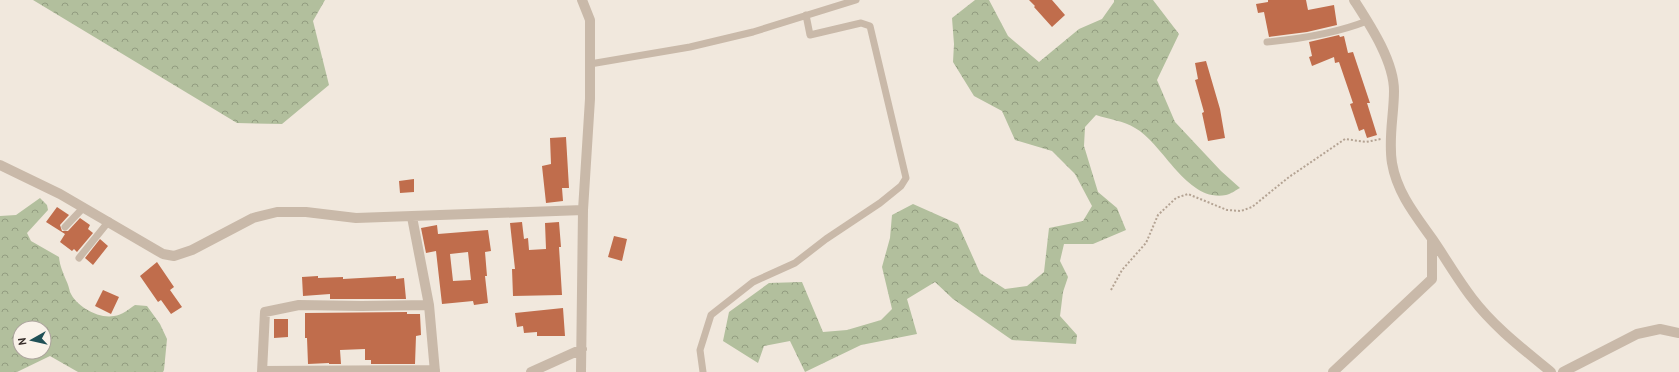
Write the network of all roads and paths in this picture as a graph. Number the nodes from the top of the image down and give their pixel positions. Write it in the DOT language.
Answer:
graph roads {
  1 [pos="582,0"];
  2 [pos="856,0"];
  3 [pos="1354,0"];
  4 [pos="806,15"];
  5 [pos="1367,20"];
  6 [pos="1267,42"];
  7 [pos="590,64"];
  8 [pos="1390,138"];
  9 [pos="0,165"];
  10 [pos="83,208"];
  11 [pos="583,210"];
  12 [pos="412,217"];
  13 [pos="109,221"];
  14 [pos="65,227"];
  15 [pos="1432,239"];
  16 [pos="79,258"];
  17 [pos="1111,290"];
  18 [pos="429,305"];
  19 [pos="1679,333"];
  20 [pos="582,349"];
  21 [pos="262,371"];
  22 [pos="435,371"];
  23 [pos="531,372"];
  24 [pos="581,372"];
  25 [pos="703,372"];
  26 [pos="1333,372"];
  27 [pos="1552,372"];
  28 [pos="1563,372"];
  1 -- 7 [label="street"];
  2 -- 4 [label="lane"];
  3 -- 5 [label="street"];
  4 -- 7 [label="lane"];
  4 -- 25 [label="lane"];
  5 -- 6 [label="lane"];
  5 -- 8 [label="street"];
  7 -- 11 [label="street"];
  8 -- 15 [label="street"];
  8 -- 17 [label="path"];
  9 -- 10 [label="street"];
  10 -- 13 [label="street"];
  10 -- 14 [label="lane"];
  11 -- 12 [label="street"];
  11 -- 20 [label="street"];
  12 -- 13 [label="street"];
  12 -- 18 [label="street"];
  13 -- 16 [label="lane"];
  15 -- 26 [label="street"];
  15 -- 27 [label="street"];
  18 -- 21 [label="street"];
  18 -- 22 [label="street"];
  19 -- 28 [label="street"];
  20 -- 23 [label="street"];
  20 -- 24 [label="street"];
  21 -- 22 [label="street"];
}
